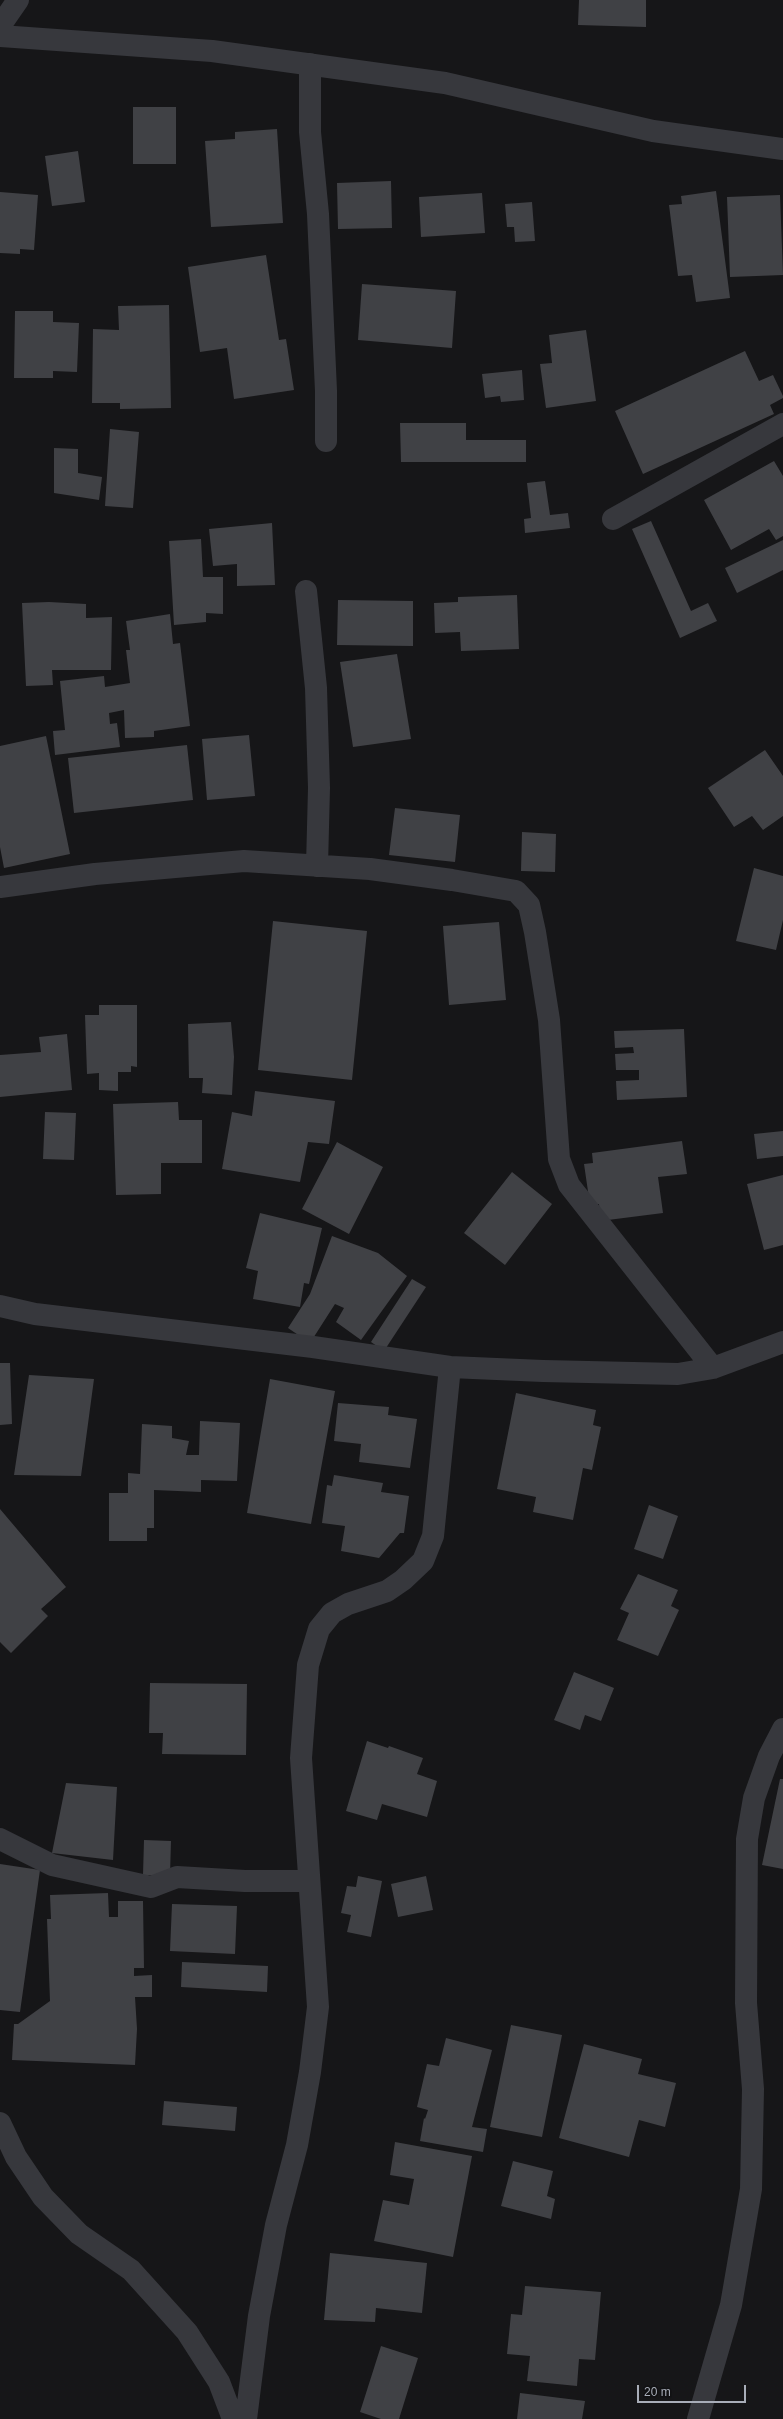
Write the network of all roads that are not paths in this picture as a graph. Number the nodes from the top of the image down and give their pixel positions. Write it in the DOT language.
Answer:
graph roads {
  1 [pos="18,0"];
  2 [pos="0,26"];
  3 [pos="0,36"];
  4 [pos="310,64"];
  5 [pos="783,149"];
  6 [pos="783,424"];
  7 [pos="326,441"];
  8 [pos="613,519"];
  9 [pos="306,591"];
  10 [pos="317,866"];
  11 [pos="0,887"];
  12 [pos="0,1306"];
  13 [pos="783,1342"];
  14 [pos="450,1367"];
  15 [pos="712,1368"];
  16 [pos="783,1729"];
  17 [pos="0,1839"];
  18 [pos="308,1881"];
  19 [pos="0,2123"];
  20 [pos="233,2419"];
  21 [pos="246,2419"];
  22 [pos="698,2419"];
  1 -- 2 [label="street"];
  3 -- 4 [label="street"];
  4 -- 5 [label="street"];
  4 -- 7 [label="street"];
  6 -- 8 [label="street"];
  9 -- 10 [label="street"];
  10 -- 11 [label="street"];
  10 -- 15 [label="street"];
  12 -- 14 [label="street"];
  13 -- 15 [label="street"];
  14 -- 15 [label="street"];
  14 -- 18 [label="street"];
  16 -- 22 [label="street"];
  17 -- 18 [label="street"];
  18 -- 21 [label="street"];
  19 -- 20 [label="street"];
}
